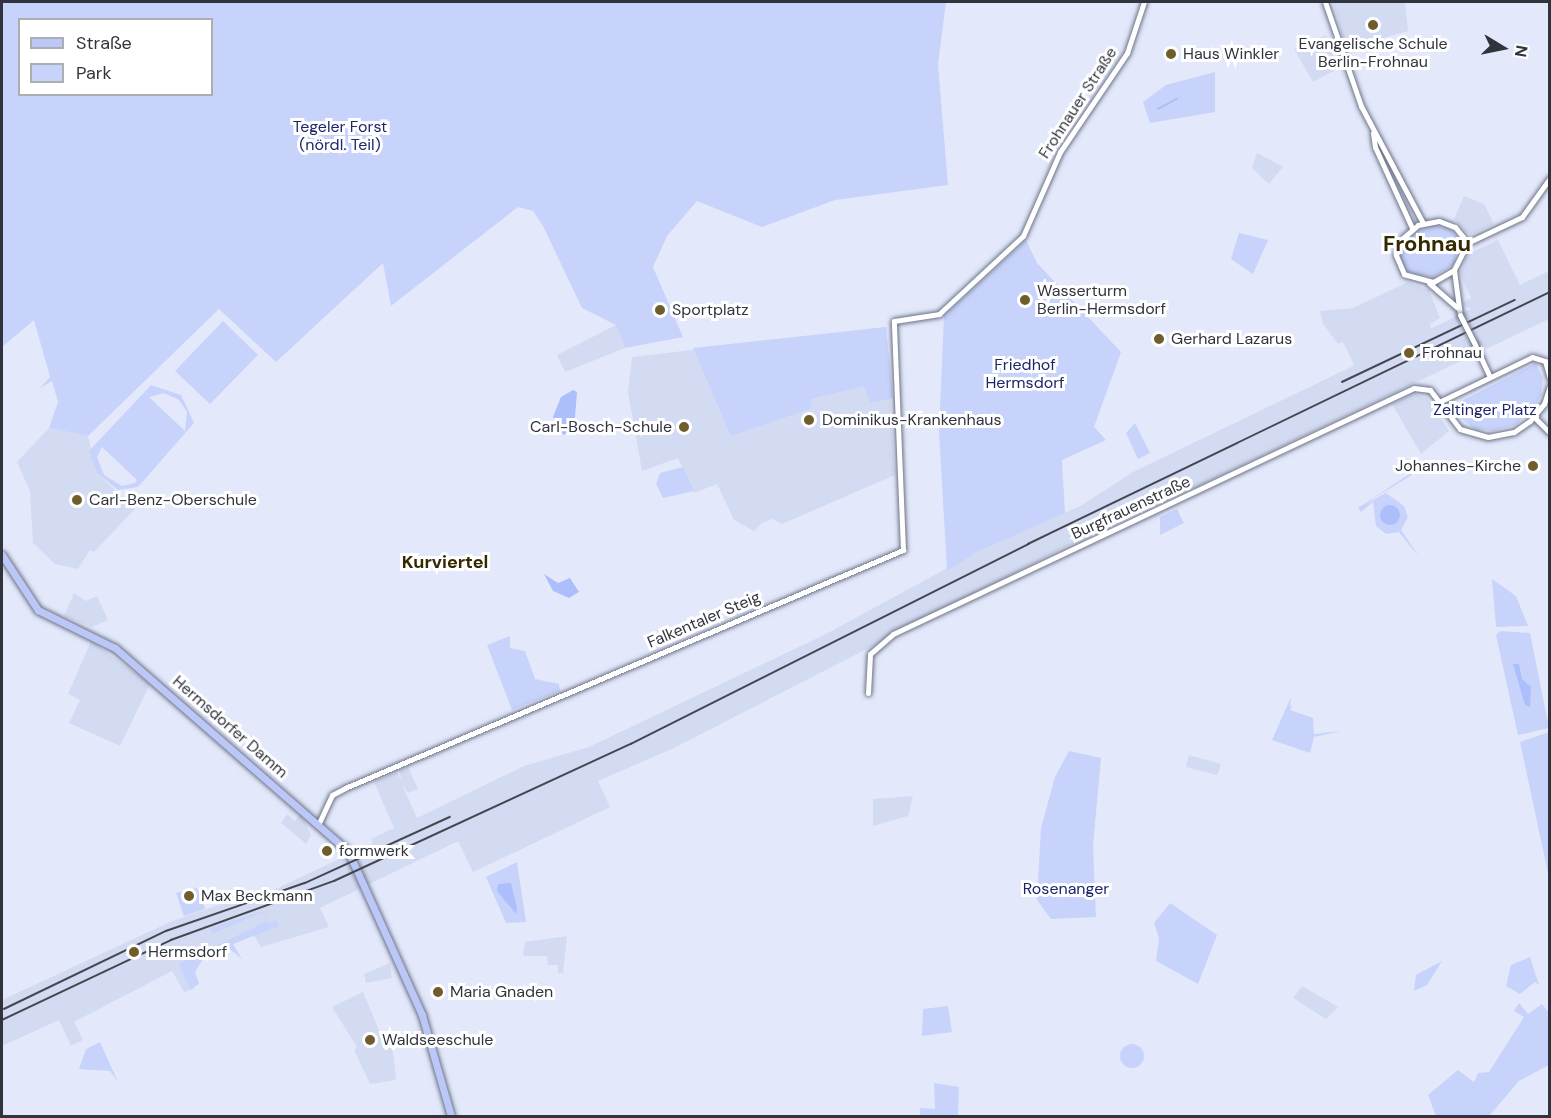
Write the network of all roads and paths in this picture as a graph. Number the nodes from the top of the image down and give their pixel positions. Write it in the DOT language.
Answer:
graph roads {
  1 [pos="1144,2"];
  2 [pos="1325,2"];
  3 [pos="1373,131"];
  4 [pos="1550,178"];
  5 [pos="1423,223"];
  6 [pos="1412,228"];
  7 [pos="1465,244"];
  8 [pos="1454,270"];
  9 [pos="1428,282"];
  10 [pos="1457,307"];
  11 [pos="894,321"];
  12 [pos="1490,377"];
  13 [pos="1550,378"];
  14 [pos="1550,386"];
  15 [pos="1439,402"];
  16 [pos="1534,418"];
  17 [pos="1550,433"];
  18 [pos="2,555"];
  19 [pos="868,693"];
  20 [pos="319,823"];
  21 [pos="451,1116"];
  1 -- 11 [label="street, Frohnauer Straße"];
  2 -- 3 [label="street"];
  3 -- 5 [label="street"];
  3 -- 6 [label="street"];
  4 -- 7 [label="street"];
  5 -- 6 [label="street"];
  5 -- 7 [label="street"];
  6 -- 9 [label="street"];
  7 -- 8 [label="street"];
  8 -- 9 [label="street"];
  8 -- 10 [label="street"];
  9 -- 10 [label="street"];
  10 -- 12 [label="street, bridge"];
  11 -- 20 [label="street, Falkentaler Steig"];
  12 -- 13 [label="street"];
  12 -- 15 [label="street"];
  14 -- 16 [label="street"];
  15 -- 16 [label="street"];
  15 -- 19 [label="street, Burgfrauenstraße"];
  16 -- 17 [label="street"];
  18 -- 20 [label="main road, Hermsdorfer Damm"];
  20 -- 21 [label="main road, Hermsdorfer Damm"];
}
